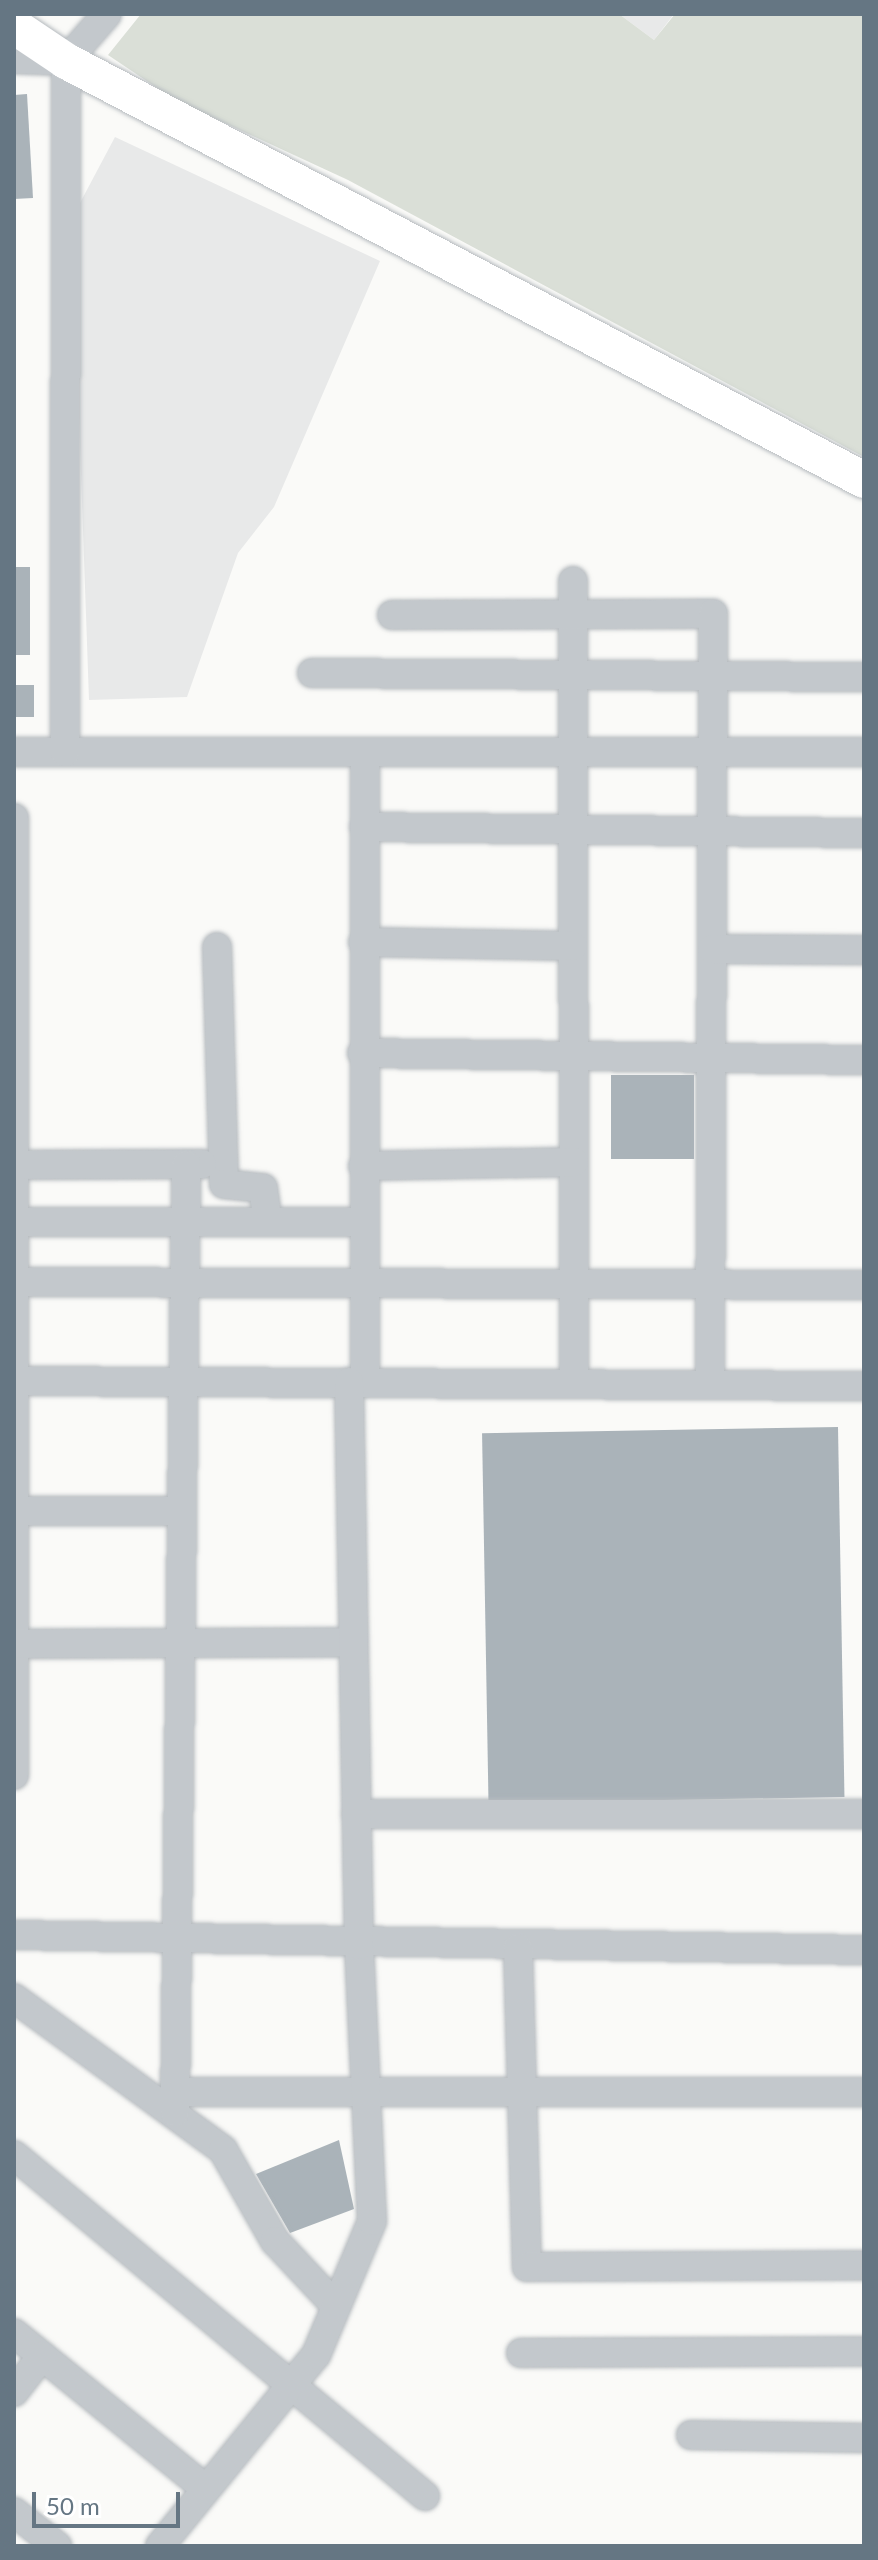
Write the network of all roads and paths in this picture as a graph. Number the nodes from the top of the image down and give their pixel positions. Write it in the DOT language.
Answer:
graph roads {
  1 [pos="107,14"];
  2 [pos="14,26"];
  3 [pos="14,59"];
  4 [pos="66,61"];
  5 [pos="864,480"];
  6 [pos="573,581"];
  7 [pos="392,615"];
  8 [pos="573,617"];
  9 [pos="312,673"];
  10 [pos="864,677"];
  11 [pos="573,679"];
  12 [pos="713,679"];
  13 [pos="14,752"];
  14 [pos="65,752"];
  15 [pos="365,752"];
  16 [pos="573,752"];
  17 [pos="713,752"];
  18 [pos="864,752"];
  19 [pos="14,818"];
  20 [pos="364,827"];
  21 [pos="573,830"];
  22 [pos="713,831"];
  23 [pos="864,833"];
  24 [pos="14,877"];
  25 [pos="363,942"];
  26 [pos="573,946"];
  27 [pos="217,947"];
  28 [pos="712,949"];
  29 [pos="864,950"];
  30 [pos="15,1044"];
  31 [pos="362,1053"];
  32 [pos="573,1056"];
  33 [pos="712,1058"];
  34 [pos="864,1060"];
  35 [pos="574,1162"];
  36 [pos="223,1164"];
  37 [pos="17,1165"];
  38 [pos="186,1165"];
  39 [pos="363,1166"];
  40 [pos="16,1222"];
  41 [pos="183,1222"];
  42 [pos="268,1222"];
  43 [pos="363,1222"];
  44 [pos="364,1281"];
  45 [pos="16,1282"];
  46 [pos="182,1282"];
  47 [pos="574,1283"];
  48 [pos="711,1284"];
  49 [pos="864,1285"];
  50 [pos="17,1381"];
  51 [pos="181,1381"];
  52 [pos="357,1382"];
  53 [pos="574,1384"];
  54 [pos="710,1385"];
  55 [pos="864,1386"];
  56 [pos="16,1511"];
  57 [pos="182,1511"];
  58 [pos="353,1642"];
  59 [pos="15,1644"];
  60 [pos="182,1644"];
  61 [pos="14,1775"];
  62 [pos="356,1814"];
  63 [pos="864,1814"];
  64 [pos="14,1935"];
  65 [pos="182,1942"];
  66 [pos="359,1945"];
  67 [pos="518,1948"];
  68 [pos="864,1950"];
  69 [pos="14,1998"];
  70 [pos="522,2092"];
  71 [pos="864,2092"];
  72 [pos="364,2094"];
  73 [pos="176,2102"];
  74 [pos="14,2155"];
  75 [pos="864,2265"];
  76 [pos="334,2304"];
  77 [pos="14,2333"];
  78 [pos="864,2351"];
  79 [pos="521,2353"];
  80 [pos="42,2356"];
  81 [pos="292,2384"];
  82 [pos="14,2392"];
  83 [pos="691,2435"];
  84 [pos="864,2438"];
  85 [pos="205,2488"];
  86 [pos="425,2496"];
  87 [pos="14,2512"];
  88 [pos="57,2546"];
  89 [pos="160,2546"];
  1 -- 4 [label="street"];
  2 -- 4 [label="main road"];
  3 -- 4 [label="street"];
  4 -- 5 [label="main road"];
  4 -- 14 [label="street"];
  6 -- 8 [label="street"];
  7 -- 8 [label="street"];
  8 -- 11 [label="street"];
  8 -- 12 [label="street"];
  9 -- 11 [label="street"];
  10 -- 12 [label="street"];
  11 -- 12 [label="street"];
  11 -- 16 [label="street"];
  12 -- 17 [label="street"];
  13 -- 14 [label="street"];
  14 -- 15 [label="street"];
  15 -- 16 [label="street"];
  15 -- 20 [label="street"];
  16 -- 17 [label="street"];
  16 -- 21 [label="street"];
  17 -- 18 [label="street"];
  17 -- 22 [label="street"];
  19 -- 24 [label="street"];
  20 -- 21 [label="street"];
  20 -- 25 [label="street"];
  21 -- 22 [label="street"];
  21 -- 26 [label="street"];
  22 -- 23 [label="street"];
  22 -- 28 [label="street"];
  24 -- 30 [label="street"];
  25 -- 26 [label="street"];
  25 -- 31 [label="street"];
  26 -- 32 [label="street"];
  27 -- 36 [label="street"];
  28 -- 29 [label="street"];
  28 -- 33 [label="street"];
  30 -- 37 [label="street"];
  31 -- 32 [label="street"];
  31 -- 39 [label="street"];
  32 -- 33 [label="street"];
  32 -- 35 [label="street"];
  33 -- 34 [label="street"];
  33 -- 48 [label="street"];
  35 -- 39 [label="street"];
  35 -- 47 [label="street"];
  36 -- 38 [label="street"];
  36 -- 42 [label="street"];
  37 -- 38 [label="street"];
  37 -- 40 [label="street"];
  38 -- 41 [label="street"];
  39 -- 43 [label="street"];
  40 -- 41 [label="street"];
  40 -- 45 [label="street"];
  41 -- 42 [label="street"];
  41 -- 46 [label="street"];
  42 -- 43 [label="street"];
  43 -- 44 [label="street"];
  44 -- 46 [label="street"];
  44 -- 47 [label="street"];
  44 -- 52 [label="street"];
  45 -- 46 [label="street"];
  45 -- 50 [label="street"];
  46 -- 51 [label="street"];
  47 -- 48 [label="street"];
  47 -- 53 [label="street"];
  48 -- 49 [label="street"];
  48 -- 54 [label="street"];
  50 -- 51 [label="street"];
  50 -- 56 [label="street"];
  51 -- 52 [label="street"];
  51 -- 57 [label="street"];
  52 -- 53 [label="street"];
  52 -- 58 [label="street"];
  53 -- 54 [label="street"];
  54 -- 55 [label="street"];
  56 -- 57 [label="street"];
  56 -- 59 [label="street"];
  57 -- 60 [label="street"];
  58 -- 60 [label="street"];
  58 -- 62 [label="street"];
  59 -- 60 [label="street"];
  59 -- 61 [label="street"];
  60 -- 65 [label="street"];
  62 -- 63 [label="street"];
  62 -- 66 [label="street"];
  64 -- 65 [label="street"];
  65 -- 66 [label="street"];
  65 -- 73 [label="street"];
  66 -- 67 [label="street"];
  66 -- 72 [label="street"];
  67 -- 68 [label="street"];
  67 -- 70 [label="street"];
  69 -- 73 [label="street"];
  70 -- 71 [label="street"];
  70 -- 72 [label="street"];
  70 -- 75 [label="street"];
  72 -- 73 [label="street"];
  72 -- 76 [label="street"];
  73 -- 76 [label="street"];
  74 -- 81 [label="street"];
  76 -- 81 [label="street"];
  77 -- 80 [label="street"];
  78 -- 79 [label="street"];
  80 -- 82 [label="street"];
  80 -- 85 [label="street"];
  81 -- 85 [label="street"];
  81 -- 86 [label="street"];
  83 -- 84 [label="street"];
  85 -- 89 [label="street"];
  87 -- 88 [label="street"];
}
